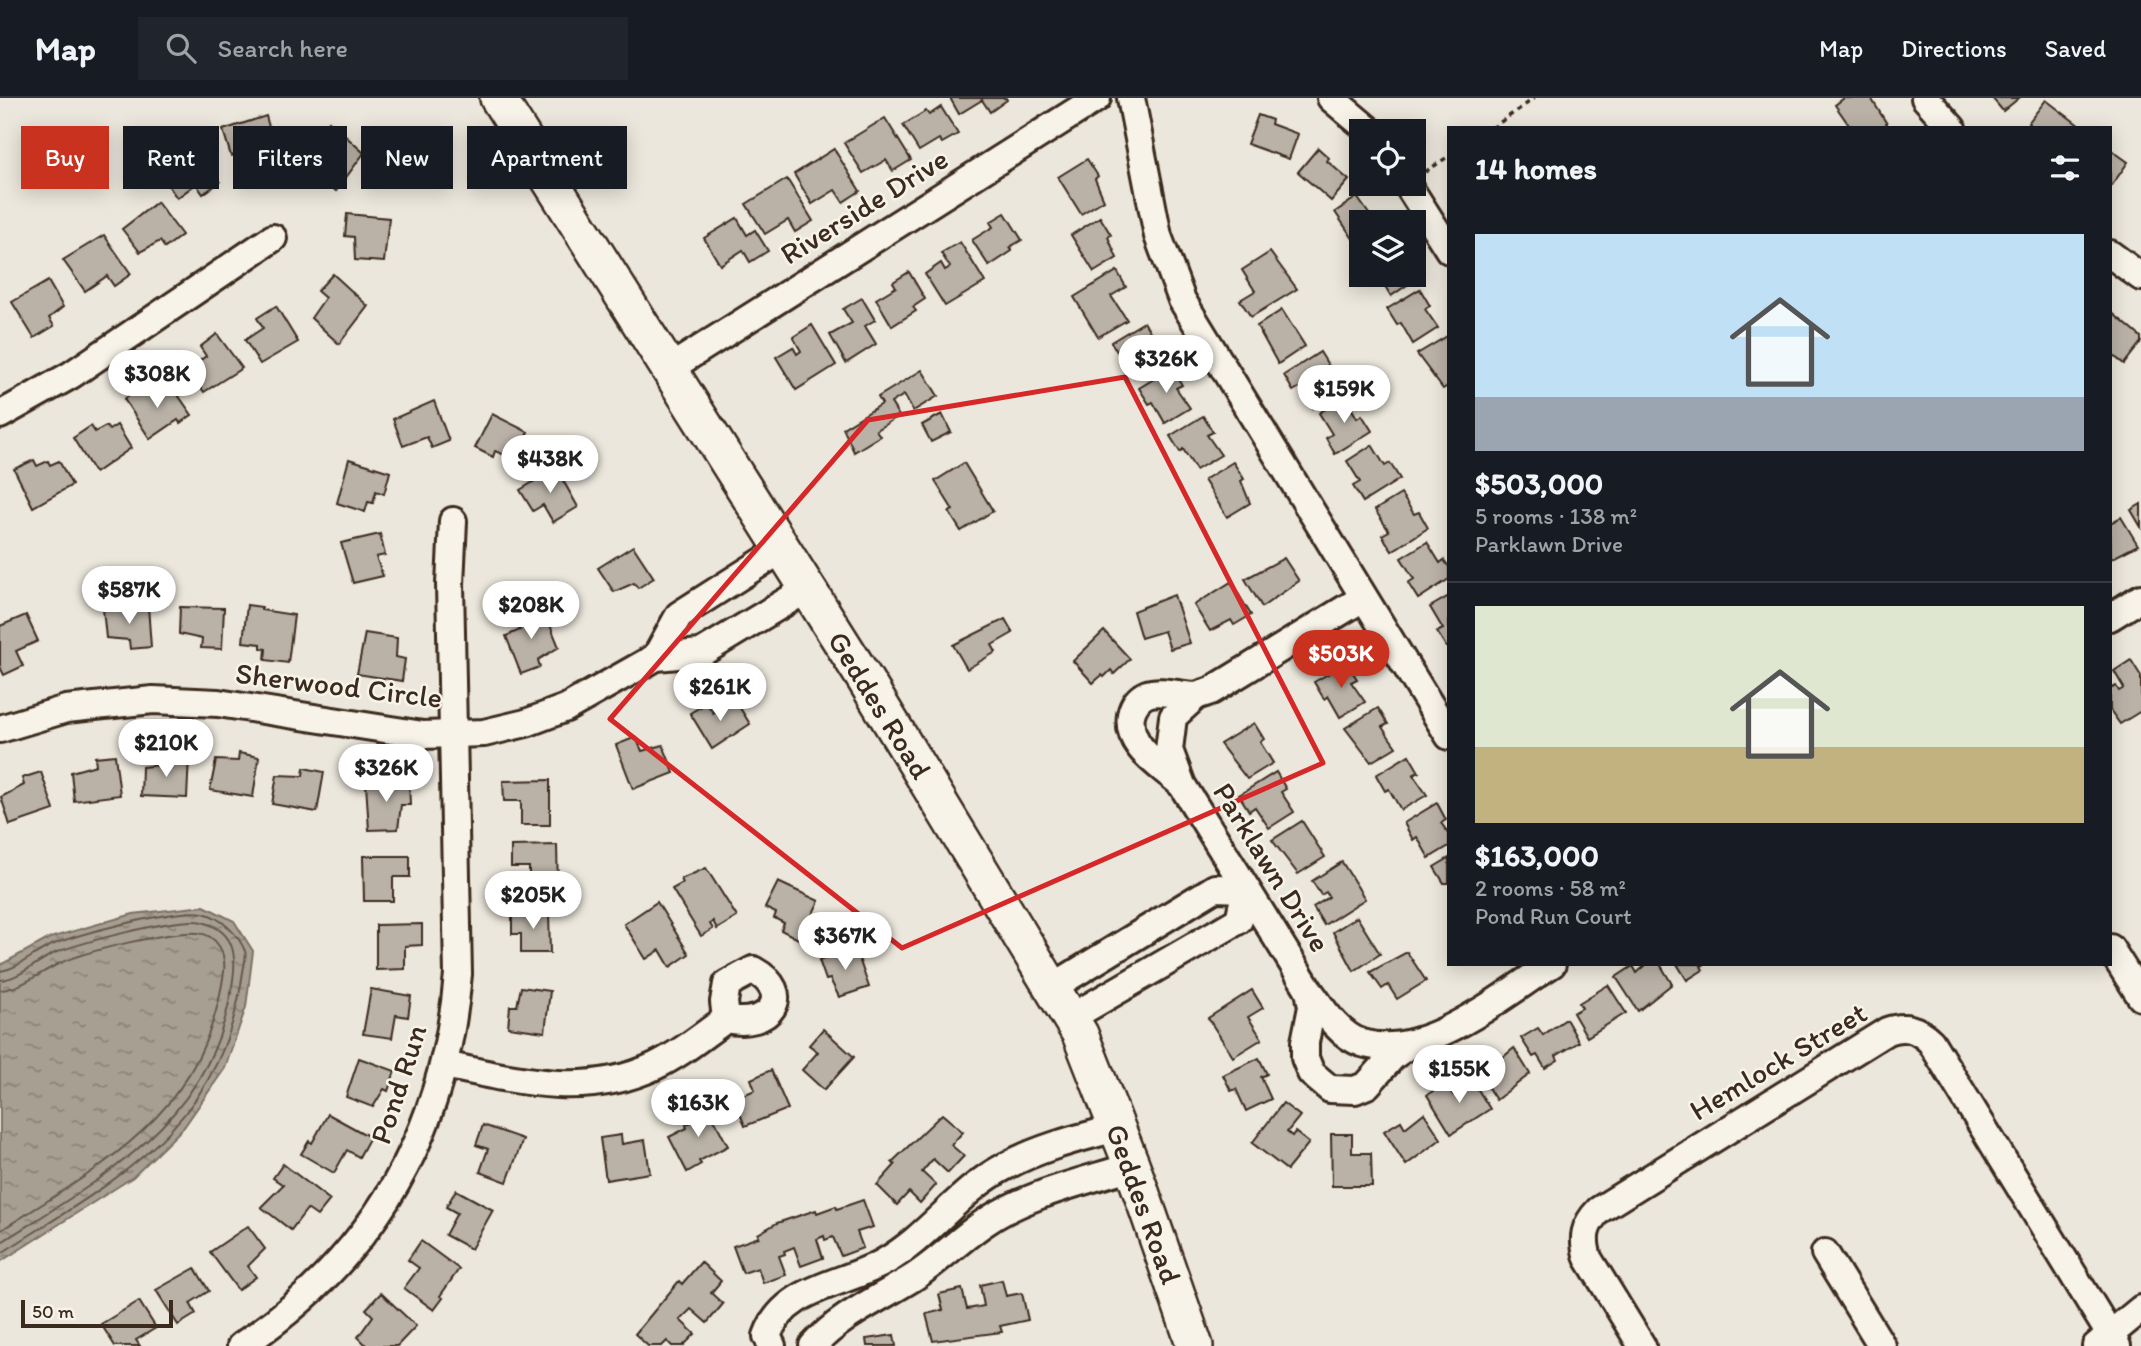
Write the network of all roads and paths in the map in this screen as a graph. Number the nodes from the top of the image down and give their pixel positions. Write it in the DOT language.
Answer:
graph roads {
  1 [pos="498,98"];
  2 [pos="1097,98"];
  3 [pos="1131,98"];
  4 [pos="1331,98"];
  5 [pos="1535,98"];
  6 [pos="1926,98"];
  7 [pos="1356,119"];
  8 [pos="1495,126"];
  9 [pos="1950,126"];
  10 [pos="1447,157"];
  11 [pos="1426,172"];
  12 [pos="1423,196"];
  13 [pos="273,238"];
  14 [pos="1447,246"];
  15 [pos="2112,255"];
  16 [pos="2141,277"];
  17 [pos="667,370"];
  18 [pos="0,415"];
  19 [pos="453,521"];
  20 [pos="781,550"];
  21 [pos="807,589"];
  22 [pos="1363,598"];
  23 [pos="2141,598"];
  24 [pos="2112,616"];
  25 [pos="656,657"];
  26 [pos="1196,696"];
  27 [pos="0,729"];
  28 [pos="1447,733"];
  29 [pos="453,734"];
  30 [pos="1182,785"];
  31 [pos="1246,889"];
  32 [pos="2112,951"];
  33 [pos="1549,966"];
  34 [pos="1052,988"];
  35 [pos="1308,990"];
  36 [pos="2141,998"];
  37 [pos="1070,1018"];
  38 [pos="726,1019"];
  39 [pos="1413,1043"];
  40 [pos="445,1065"];
  41 [pos="1117,1128"];
  42 [pos="1132,1166"];
  43 [pos="1825,1253"];
  44 [pos="2141,1309"];
  45 [pos="2108,1343"];
  46 [pos="241,1346"];
  47 [pos="772,1346"];
  48 [pos="813,1346"];
  49 [pos="1195,1346"];
  50 [pos="1642,1346"];
  51 [pos="1882,1346"];
  1 -- 17 [label="main road, Geddes Road"];
  2 -- 17 [label="street, Riverside Drive"];
  3 -- 22 [label="street"];
  4 -- 7 [label="street"];
  5 -- 8 [label="path"];
  6 -- 9 [label="street"];
  10 -- 11 [label="path"];
  12 -- 14 [label="street"];
  13 -- 18 [label="street"];
  15 -- 16 [label="street"];
  17 -- 20 [label="main road, Geddes Road"];
  19 -- 29 [label="street, Pond Run"];
  20 -- 21 [label="main road, Geddes Road"];
  20 -- 25 [label="street"];
  21 -- 25 [label="street, Sherwood Circle"];
  21 -- 34 [label="main road, Geddes Road"];
  22 -- 26 [label="street, Parklawn Drive"];
  22 -- 28 [label="street"];
  23 -- 24 [label="street"];
  25 -- 29 [label="street, Sherwood Circle"];
  26 -- 30 [label="street, Parklawn Drive"];
  26 -- 30 [label="street"];
  27 -- 29 [label="street, Sherwood Circle"];
  29 -- 40 [label="street, Pond Run"];
  30 -- 31 [label="street, Parklawn Drive"];
  31 -- 34 [label="street"];
  31 -- 35 [label="street, Parklawn Drive"];
  31 -- 37 [label="street"];
  32 -- 36 [label="street"];
  33 -- 39 [label="street, Parklawn Drive"];
  34 -- 37 [label="main road, Geddes Road"];
  35 -- 39 [label="street, Parklawn Drive"];
  35 -- 39 [label="street"];
  37 -- 41 [label="main road, Geddes Road"];
  38 -- 40 [label="street"];
  40 -- 46 [label="street, Pond Run"];
  41 -- 42 [label="main road, Geddes Road"];
  41 -- 47 [label="street"];
  42 -- 48 [label="street"];
  42 -- 49 [label="main road, Geddes Road"];
  43 -- 51 [label="street"];
  44 -- 45 [label="street"];
  45 -- 50 [label="street, Hemlock Street"];
}
